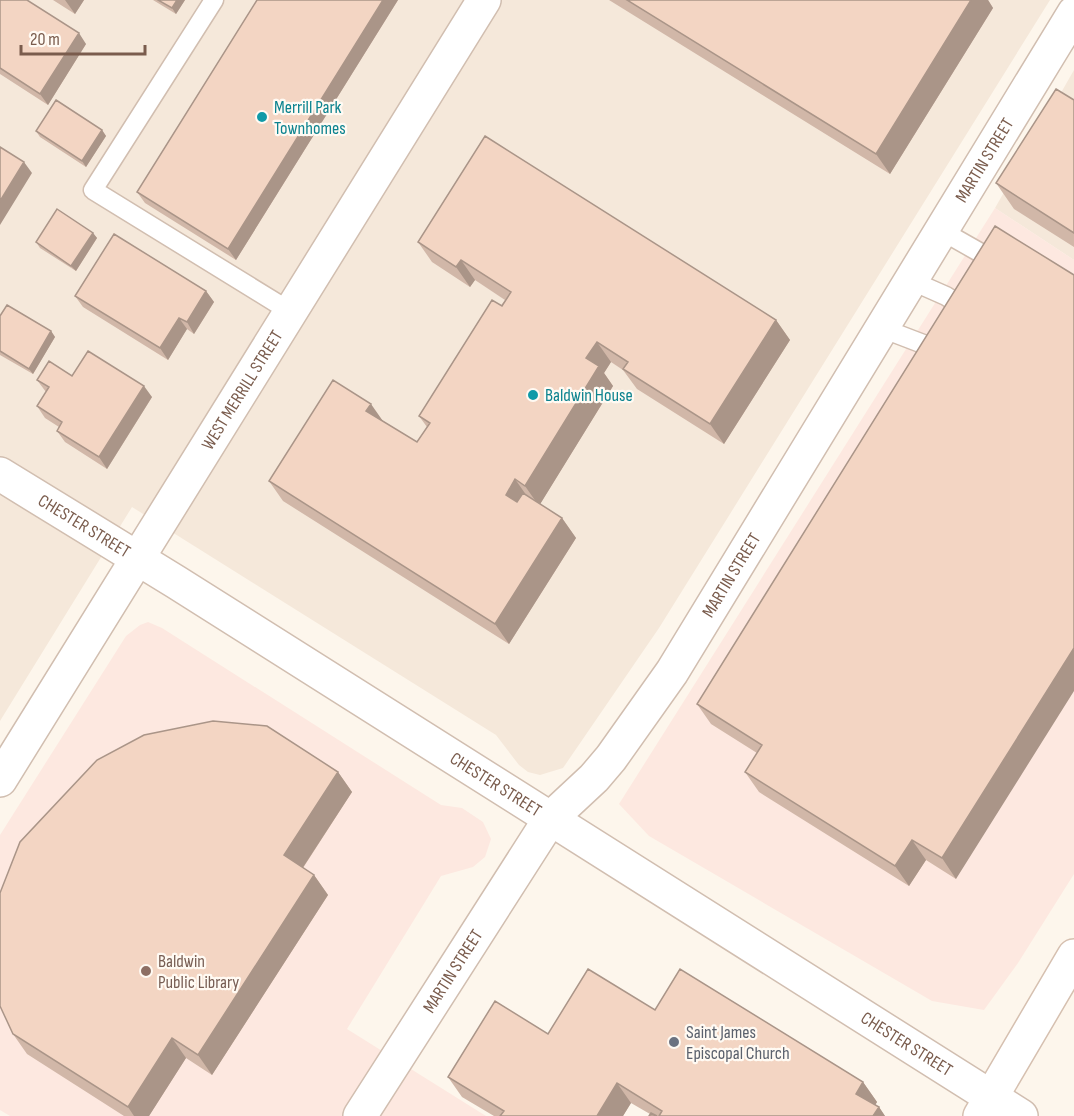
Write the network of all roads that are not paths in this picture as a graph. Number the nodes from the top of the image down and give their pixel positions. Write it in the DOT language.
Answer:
graph roads {
  1 [pos="214,0"];
  2 [pos="484,0"];
  3 [pos="1074,13"];
  4 [pos="942,231"];
  5 [pos="996,269"];
  6 [pos="912,281"];
  7 [pos="969,311"];
  8 [pos="291,312"];
  9 [pos="884,329"];
  10 [pos="944,352"];
  11 [pos="0,474"];
  12 [pos="137,558"];
  13 [pos="0,780"];
  14 [pos="550,819"];
  15 [pos="1074,956"];
  16 [pos="986,1106"];
  17 [pos="360,1116"];
  18 [pos="1021,1116"];
  1 -- 8 [label="lane"];
  2 -- 8 [label="street, WEST MERRILL STREET"];
  3 -- 4 [label="street, MARTIN STREET"];
  4 -- 5 [label="lane"];
  4 -- 6 [label="street, MARTIN STREET"];
  6 -- 7 [label="lane"];
  6 -- 9 [label="street, MARTIN STREET"];
  8 -- 12 [label="street, WEST MERRILL STREET"];
  9 -- 10 [label="lane"];
  9 -- 14 [label="street, MARTIN STREET"];
  11 -- 12 [label="street, CHESTER STREET"];
  12 -- 13 [label="street, WEST MERRILL STREET"];
  12 -- 14 [label="street, CHESTER STREET"];
  14 -- 16 [label="street, CHESTER STREET"];
  14 -- 17 [label="street, MARTIN STREET"];
  15 -- 16 [label="street"];
  16 -- 18 [label="street, CHESTER STREET"];
}
